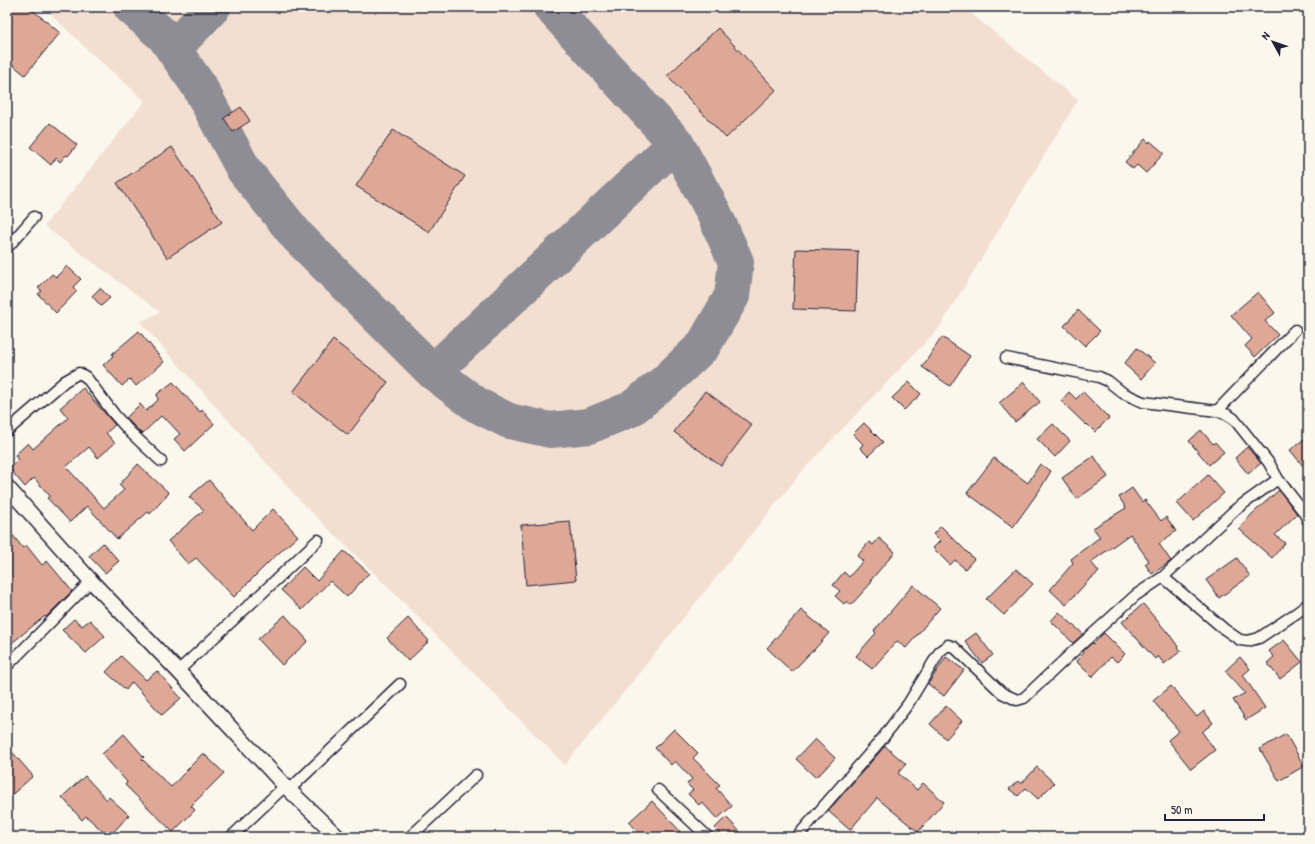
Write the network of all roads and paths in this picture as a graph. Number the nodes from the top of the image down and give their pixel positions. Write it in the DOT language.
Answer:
graph roads {
  1 [pos="34,216"];
  2 [pos="7,248"];
  3 [pos="1294,330"];
  4 [pos="1006,358"];
  5 [pos="1217,411"];
  6 [pos="7,431"];
  7 [pos="161,461"];
  8 [pos="1278,479"];
  9 [pos="7,487"];
  10 [pos="1308,520"];
  11 [pos="318,540"];
  12 [pos="1163,577"];
  13 [pos="91,581"];
  14 [pos="1308,604"];
  15 [pos="7,666"];
  16 [pos="178,671"];
  17 [pos="400,684"];
  18 [pos="476,775"];
  19 [pos="287,788"];
  20 [pos="658,790"];
  21 [pos="231,837"];
  22 [pos="338,837"];
  23 [pos="410,837"];
  24 [pos="708,837"];
  25 [pos="797,837"];
  1 -- 2 [label="street"];
  3 -- 5 [label="street"];
  4 -- 5 [label="street"];
  5 -- 8 [label="street"];
  6 -- 7 [label="street"];
  8 -- 10 [label="street"];
  8 -- 12 [label="street"];
  9 -- 13 [label="main road"];
  11 -- 16 [label="street"];
  12 -- 14 [label="street"];
  12 -- 25 [label="street"];
  13 -- 15 [label="street"];
  13 -- 16 [label="main road"];
  16 -- 19 [label="main road"];
  17 -- 19 [label="street"];
  18 -- 23 [label="street"];
  19 -- 21 [label="street"];
  19 -- 22 [label="main road"];
  20 -- 24 [label="street"];
}
